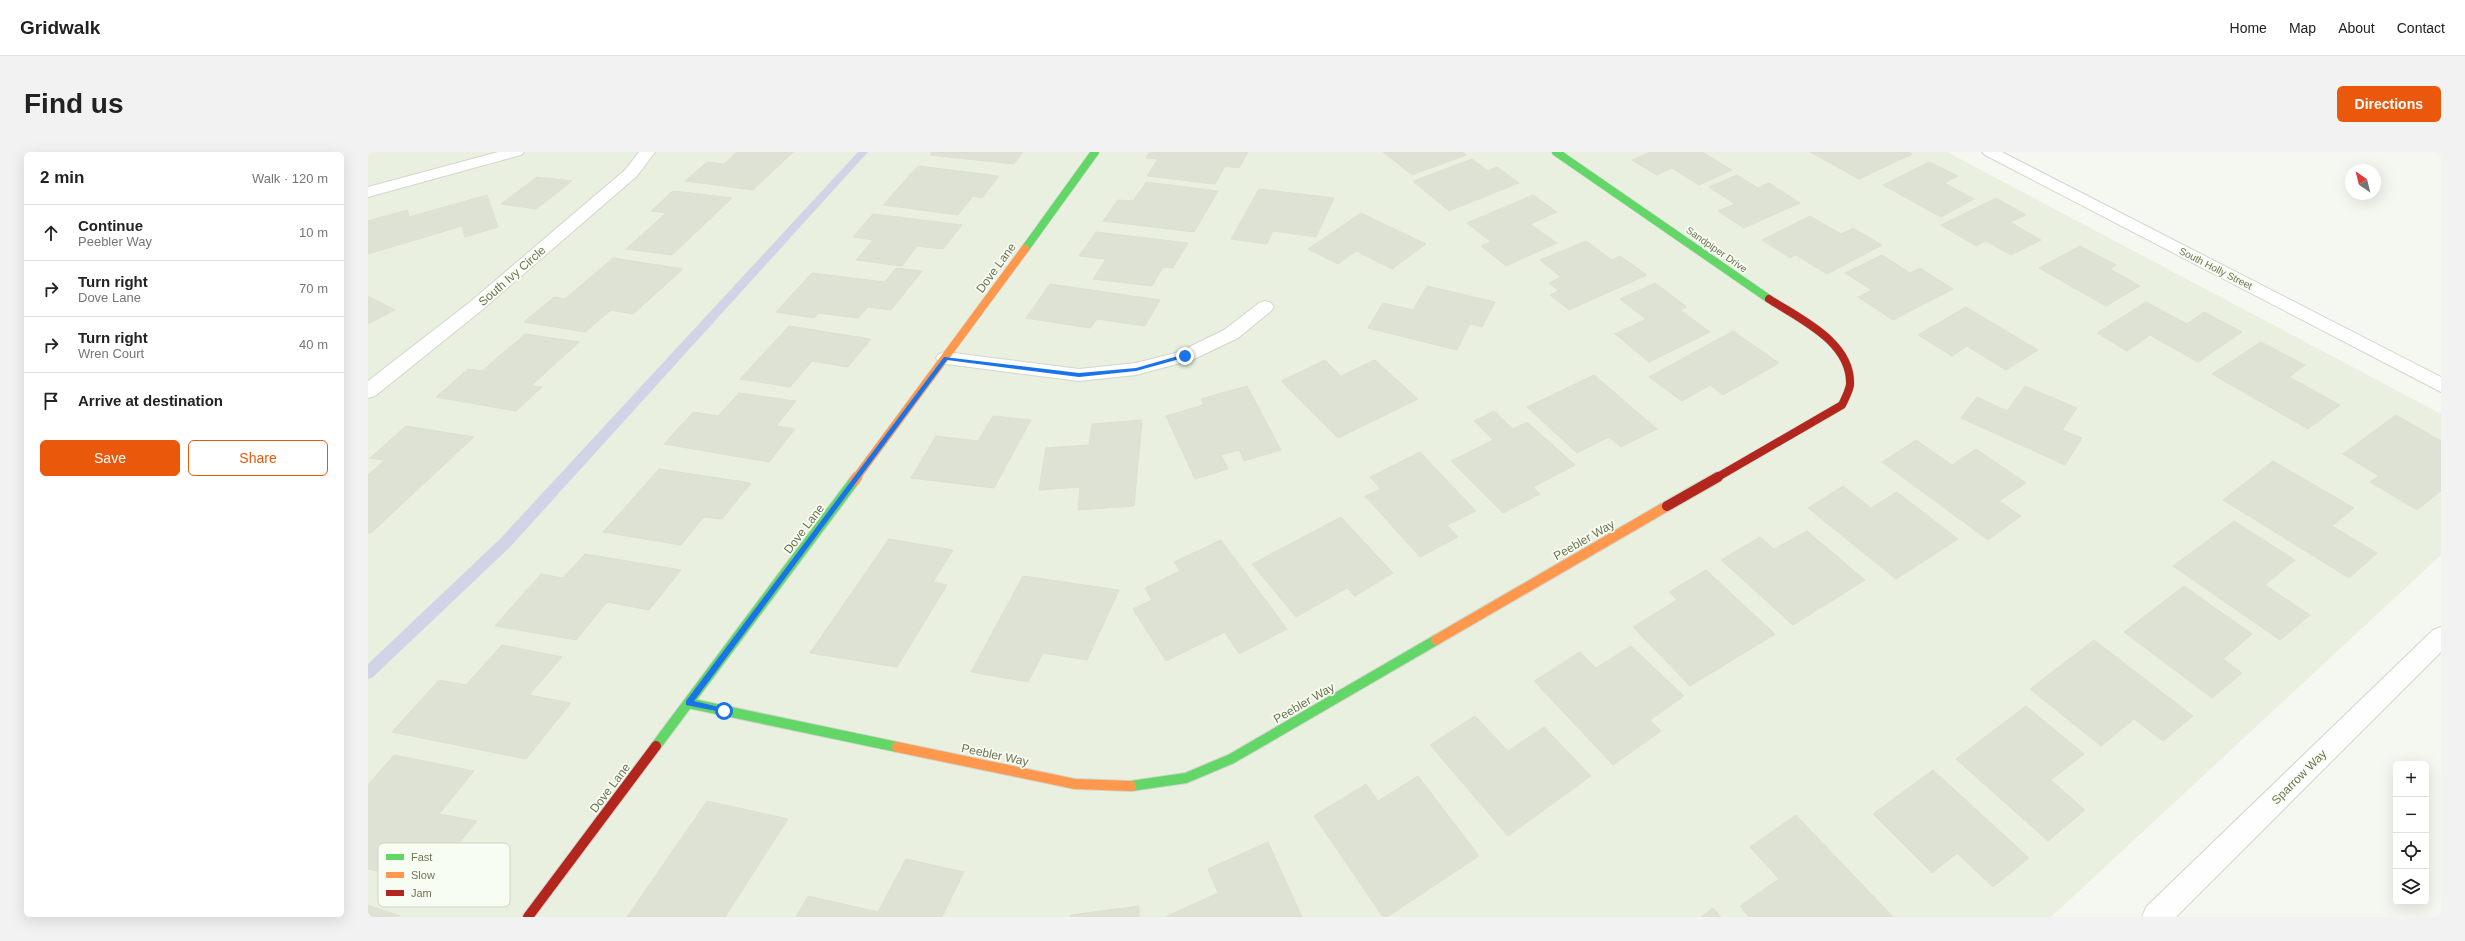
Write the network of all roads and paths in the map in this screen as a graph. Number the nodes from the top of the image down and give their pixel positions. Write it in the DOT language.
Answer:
graph roads {
  1 [pos="516,152"];
  2 [pos="647,152"];
  3 [pos="1095,152"];
  4 [pos="1556,152"];
  5 [pos="1990,152"];
  6 [pos="368,192"];
  7 [pos="1265,307"];
  8 [pos="946,358"];
  9 [pos="1852,375"];
  10 [pos="2441,385"];
  11 [pos="368,391"];
  12 [pos="2441,636"];
  13 [pos="688,703"];
  14 [pos="528,917"];
  15 [pos="2156,917"];
  1 -- 6 [label="street"];
  2 -- 11 [label="street, South Ivy Circle"];
  3 -- 8 [label="street, Dove Lane"];
  4 -- 9 [label="street, Sandpiper Drive"];
  5 -- 10 [label="street, South Holly Street"];
  7 -- 8 [label="street"];
  8 -- 13 [label="street, Dove Lane"];
  9 -- 13 [label="street, Peebler Way"];
  12 -- 15 [label="street, Sparrow Way"];
  13 -- 14 [label="street, Dove Lane"];
}
